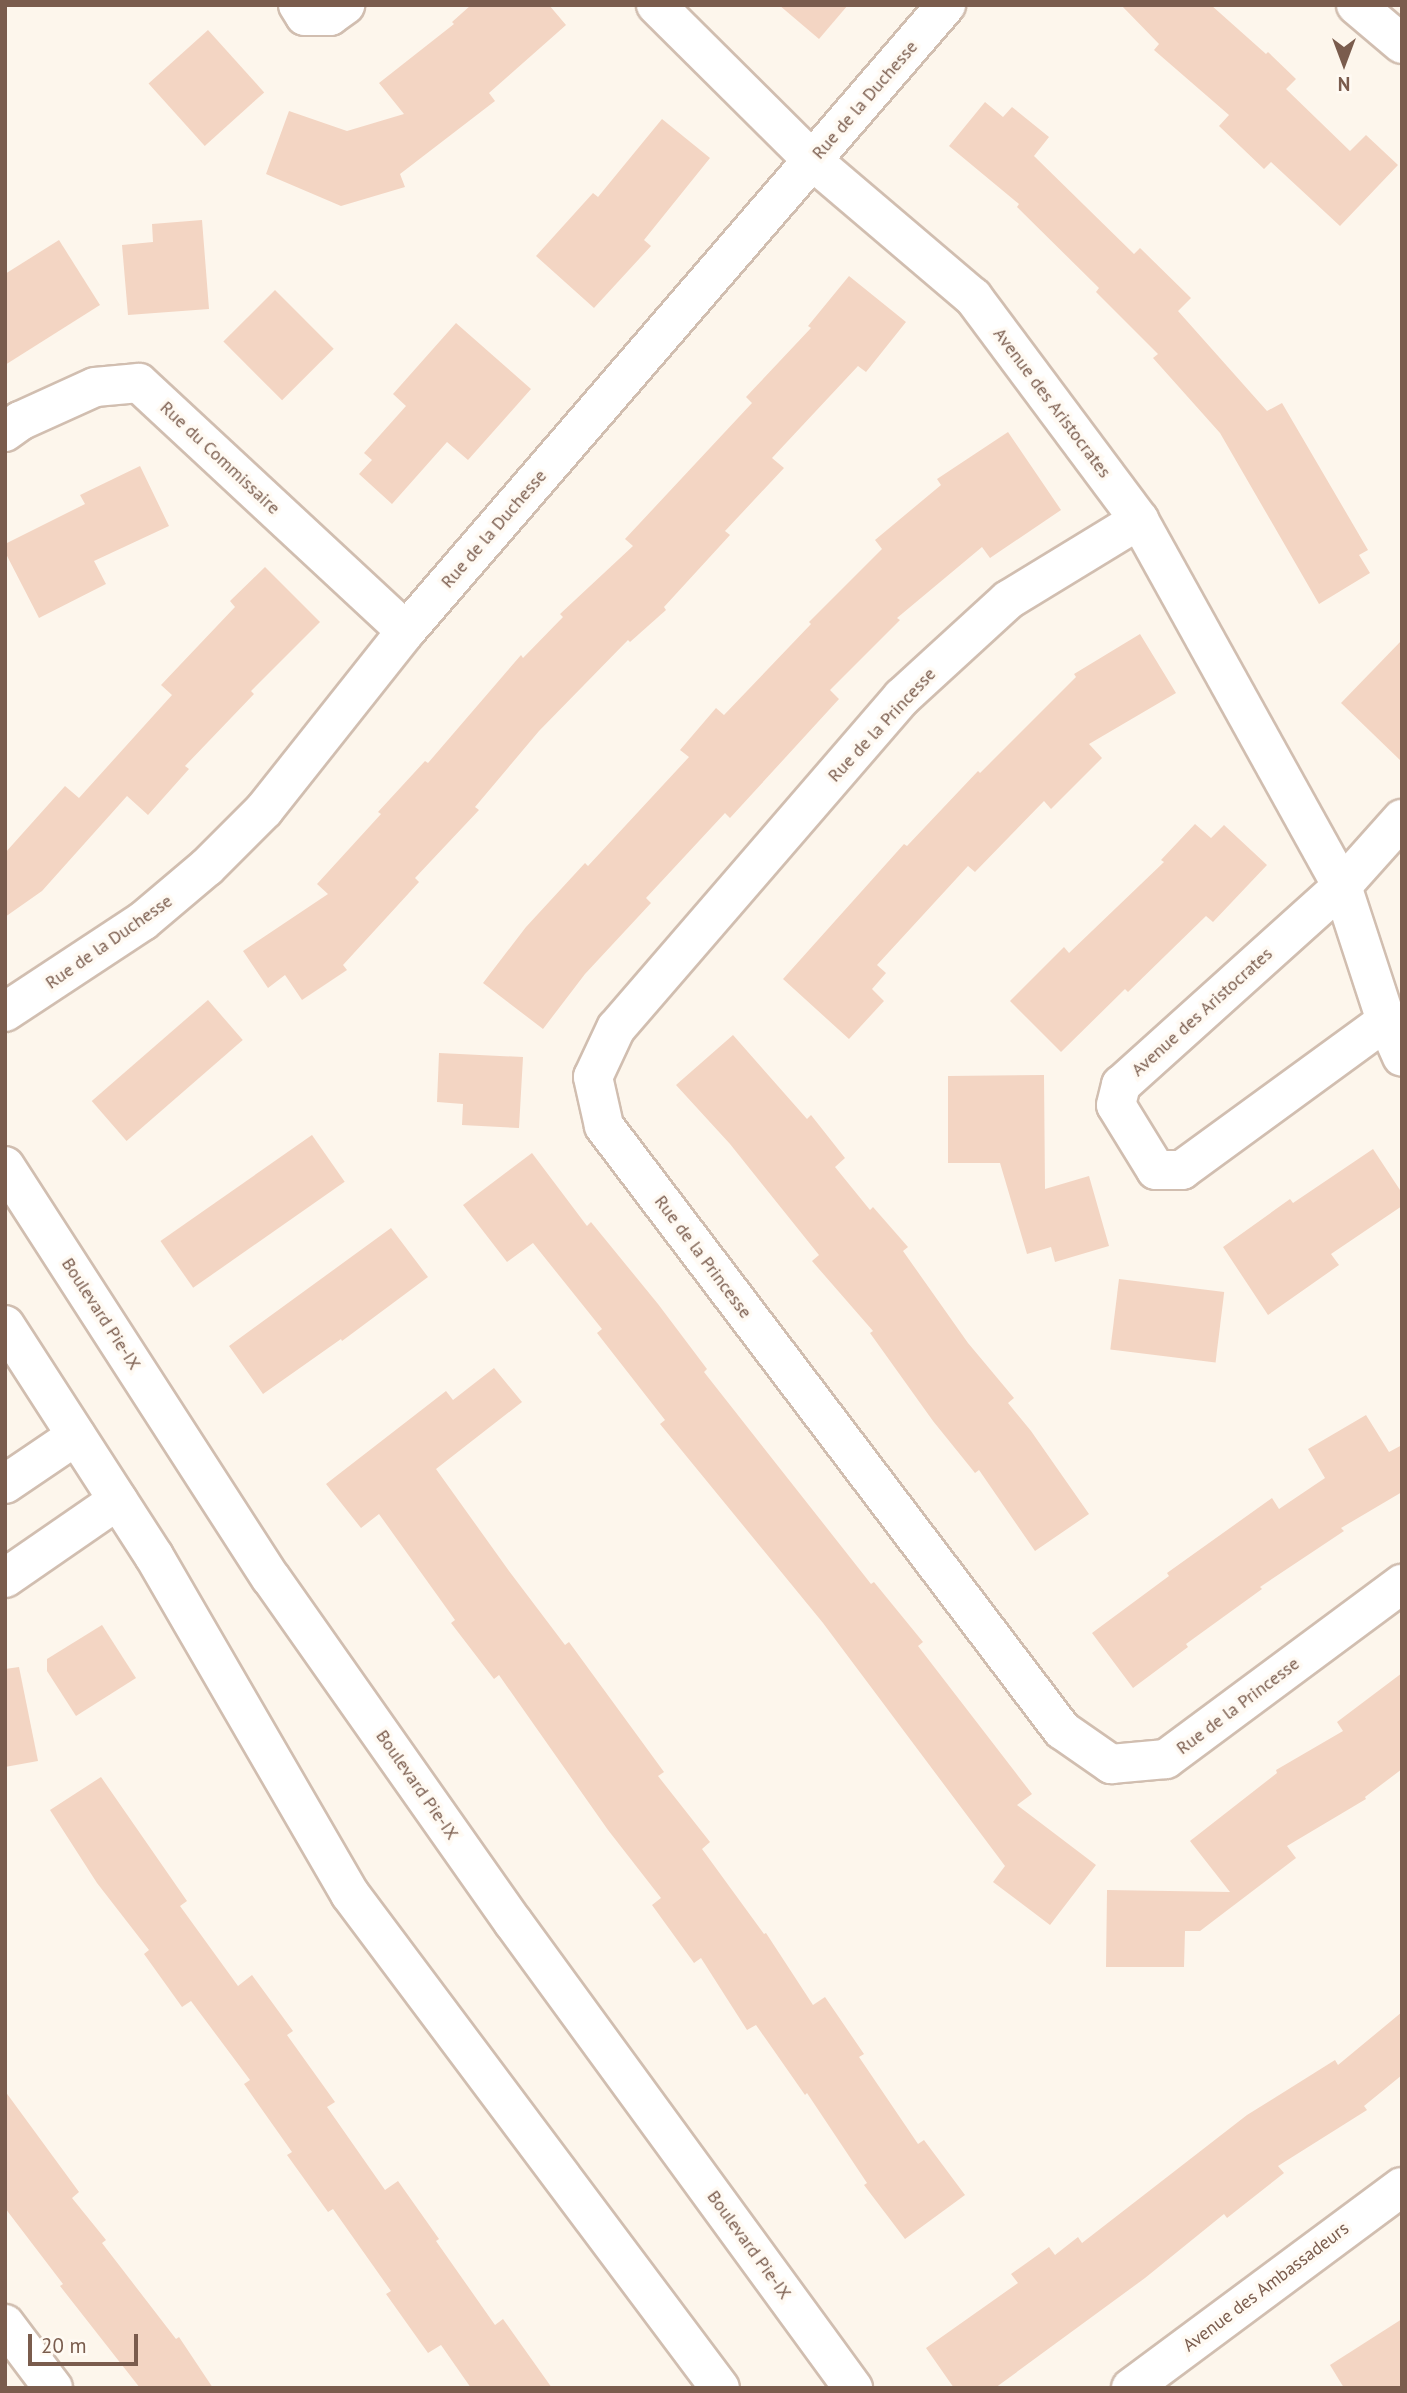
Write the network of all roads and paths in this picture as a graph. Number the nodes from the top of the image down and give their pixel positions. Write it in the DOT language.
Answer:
graph roads {
  1 [pos="298,5"];
  2 [pos="345,5"];
  3 [pos="656,5"];
  4 [pos="946,5"];
  5 [pos="1356,5"];
  6 [pos="1402,44"];
  7 [pos="813,161"];
  8 [pos="5,432"];
  9 [pos="1139,520"];
  10 [pos="406,631"];
  11 [pos="1402,818"];
  12 [pos="1342,886"];
  13 [pos="5,1012"];
  14 [pos="1386,1021"];
  15 [pos="1402,1057"];
  16 [pos="5,1166"];
  17 [pos="5,1325"];
  18 [pos="76,1436"];
  19 [pos="5,1484"];
  20 [pos="118,1500"];
  21 [pos="5,1578"];
  22 [pos="1402,1584"];
  23 [pos="1402,2187"];
  24 [pos="5,2324"];
  25 [pos="53,2388"];
  26 [pos="720,2388"];
  27 [pos="853,2388"];
  28 [pos="1131,2388"];
  1 -- 2 [label="street"];
  3 -- 7 [label="street, Avenue des Aristocrates"];
  4 -- 7 [label="street, Rue de la Duchesse"];
  5 -- 6 [label="street"];
  7 -- 9 [label="street, Avenue des Aristocrates"];
  7 -- 10 [label="street, Rue de la Duchesse"];
  8 -- 10 [label="street, Rue du Commissaire"];
  9 -- 12 [label="street, Avenue des Aristocrates"];
  9 -- 22 [label="street, Rue de la Princesse"];
  10 -- 13 [label="street, Rue de la Duchesse"];
  11 -- 12 [label="street"];
  12 -- 14 [label="street, Avenue des Aristocrates"];
  12 -- 14 [label="street, Avenue des Aristocrates"];
  14 -- 15 [label="street, Avenue des Aristocrates"];
  16 -- 27 [label="street, Boulevard Pie-IX"];
  17 -- 18 [label="street"];
  18 -- 19 [label="street"];
  18 -- 20 [label="street"];
  20 -- 21 [label="street"];
  20 -- 26 [label="street"];
  23 -- 28 [label="street, Avenue des Ambassadeurs"];
  24 -- 25 [label="street"];
}
